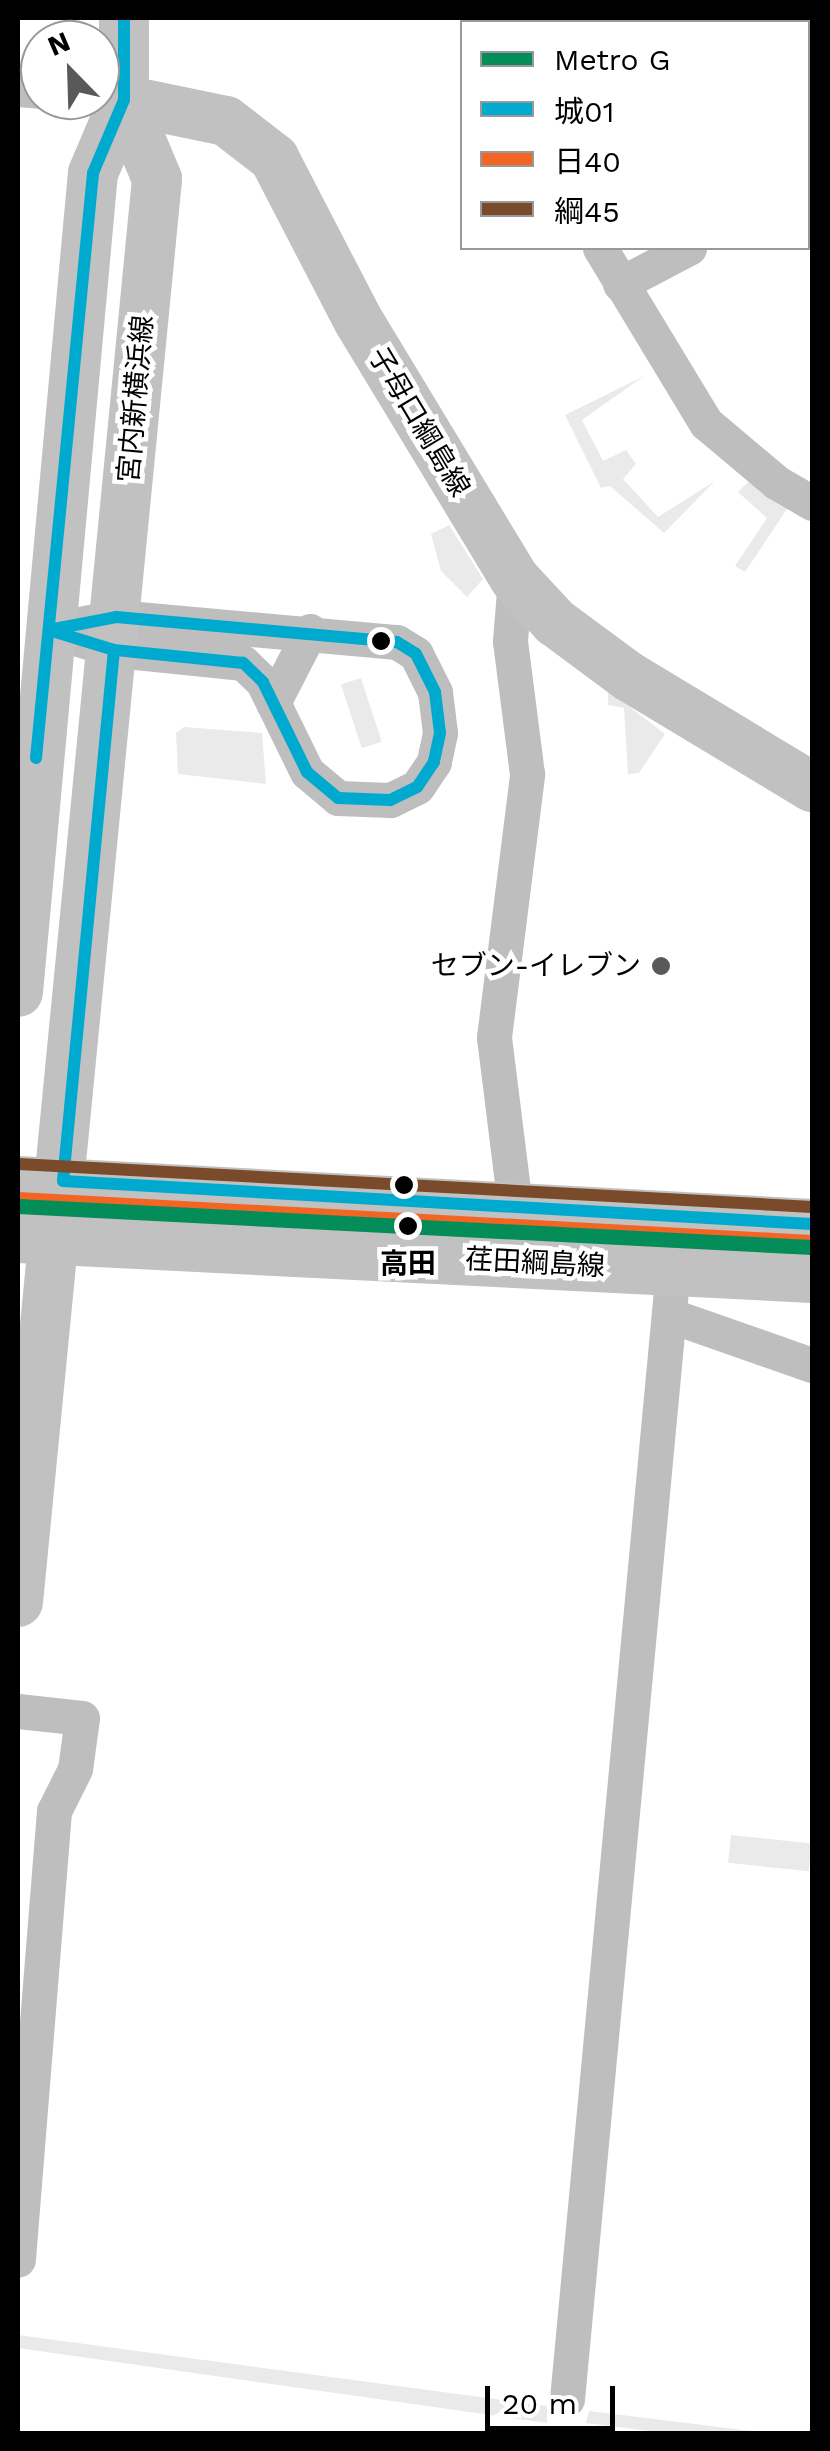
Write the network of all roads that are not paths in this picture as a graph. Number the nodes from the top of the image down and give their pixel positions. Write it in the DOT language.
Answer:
graph roads {
  1 [pos="124,18"];
  2 [pos="120,45"];
  3 [pos="120,101"];
  4 [pos="120,113"];
  5 [pos="106,120"];
  6 [pos="601,250"];
  7 [pos="686,250"];
  8 [pos="620,284"];
  9 [pos="812,503"];
  10 [pos="515,579"];
  11 [pos="49,630"];
  12 [pos="310,631"];
  13 [pos="115,634"];
  14 [pos="273,703"];
  15 [pos="812,787"];
  16 [pos="25,798"];
  17 [pos="18,992"];
  18 [pos="40,1181"];
  19 [pos="515,1206"];
  20 [pos="812,1224"];
  21 [pos="37,1239"];
  22 [pos="812,1278"];
  23 [pos="671,1293"];
  24 [pos="812,1366"];
  25 [pos="18,1602"];
  26 [pos="18,1712"];
  27 [pos="18,2260"];
  28 [pos="567,2398"];
  1 -- 2 [label="main road"];
  3 -- 10 [label="main road, 子母口綱島線"];
  4 -- 13 [label="main road, 宮内新横浜線"];
  5 -- 11 [label="main road"];
  6 -- 8 [label="street"];
  7 -- 8 [label="street"];
  8 -- 9 [label="street"];
  10 -- 15 [label="main road, 子母口綱島線"];
  10 -- 19 [label="street"];
  11 -- 13 [label="street"];
  11 -- 16 [label="main road"];
  12 -- 13 [label="street"];
  12 -- 14 [label="street"];
  12 -- 14 [label="street"];
  13 -- 14 [label="street"];
  13 -- 18 [label="main road, 宮内新横浜線"];
  16 -- 17 [label="main road"];
  18 -- 19 [label="main road, 荏田綱島線"];
  18 -- 21 [label="main road, 宮内新横浜線"];
  19 -- 20 [label="main road, 荏田綱島線"];
  21 -- 23 [label="main road, 荏田綱島線"];
  21 -- 25 [label="main road, 宮内新横浜線"];
  22 -- 23 [label="main road, 荏田綱島線"];
  23 -- 24 [label="street"];
  23 -- 28 [label="street"];
  26 -- 27 [label="street"];
}
